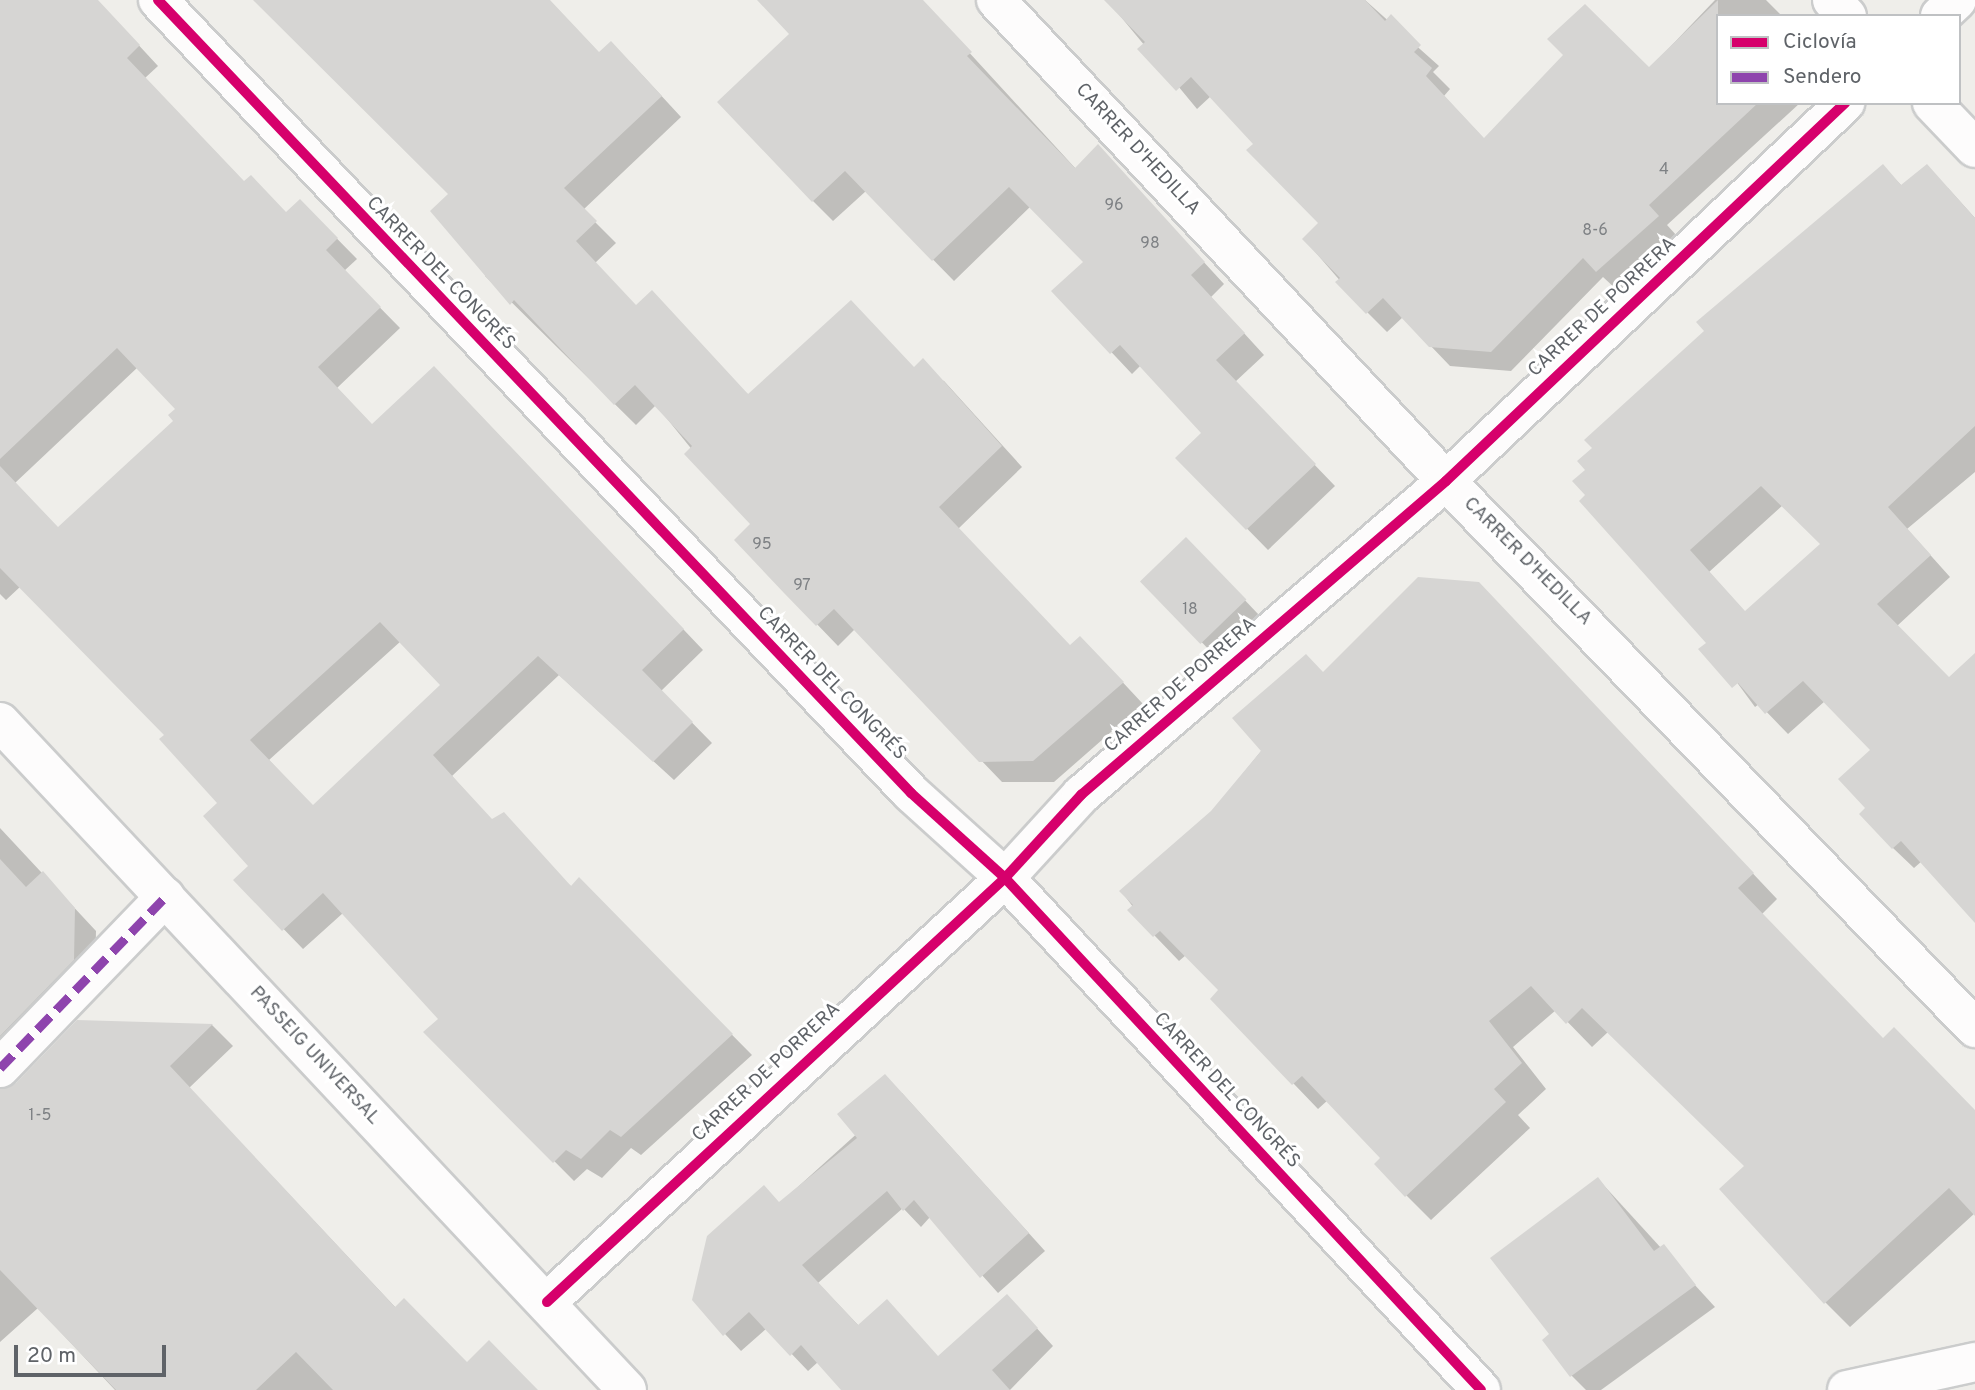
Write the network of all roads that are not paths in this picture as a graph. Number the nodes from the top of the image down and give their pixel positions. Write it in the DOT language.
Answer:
graph roads {
  1 [pos="158,0"];
  2 [pos="996,0"];
  3 [pos="1832,0"];
  4 [pos="1957,0"];
  5 [pos="1845,14"];
  6 [pos="1942,14"];
  7 [pos="1843,105"];
  8 [pos="1934,105"];
  9 [pos="1975,148"];
  10 [pos="1446,481"];
  11 [pos="0,722"];
  12 [pos="1004,878"];
  13 [pos="165,897"];
  14 [pos="1975,1028"];
  15 [pos="0,1068"];
  16 [pos="547,1303"];
  17 [pos="1975,1362"];
  18 [pos="627,1390"];
  19 [pos="1481,1390"];
  20 [pos="1847,1390"];
  1 -- 12 [label="street, CARRER DEL CONGRÉS"];
  2 -- 10 [label="street, CARRER D'HEDILLA"];
  3 -- 5 [label="street"];
  4 -- 6 [label="street"];
  7 -- 10 [label="street, CARRER DE PORRERA"];
  8 -- 9 [label="street"];
  10 -- 12 [label="street, CARRER DE PORRERA"];
  10 -- 14 [label="street, CARRER D'HEDILLA"];
  11 -- 13 [label="street, PASSEIG UNIVERSAL"];
  12 -- 16 [label="street, CARRER DE PORRERA"];
  12 -- 19 [label="street, CARRER DEL CONGRÉS"];
  13 -- 15 [label="street"];
  13 -- 16 [label="street, PASSEIG UNIVERSAL"];
  16 -- 18 [label="street, PASSEIG UNIVERSAL"];
  17 -- 20 [label="street"];
}
